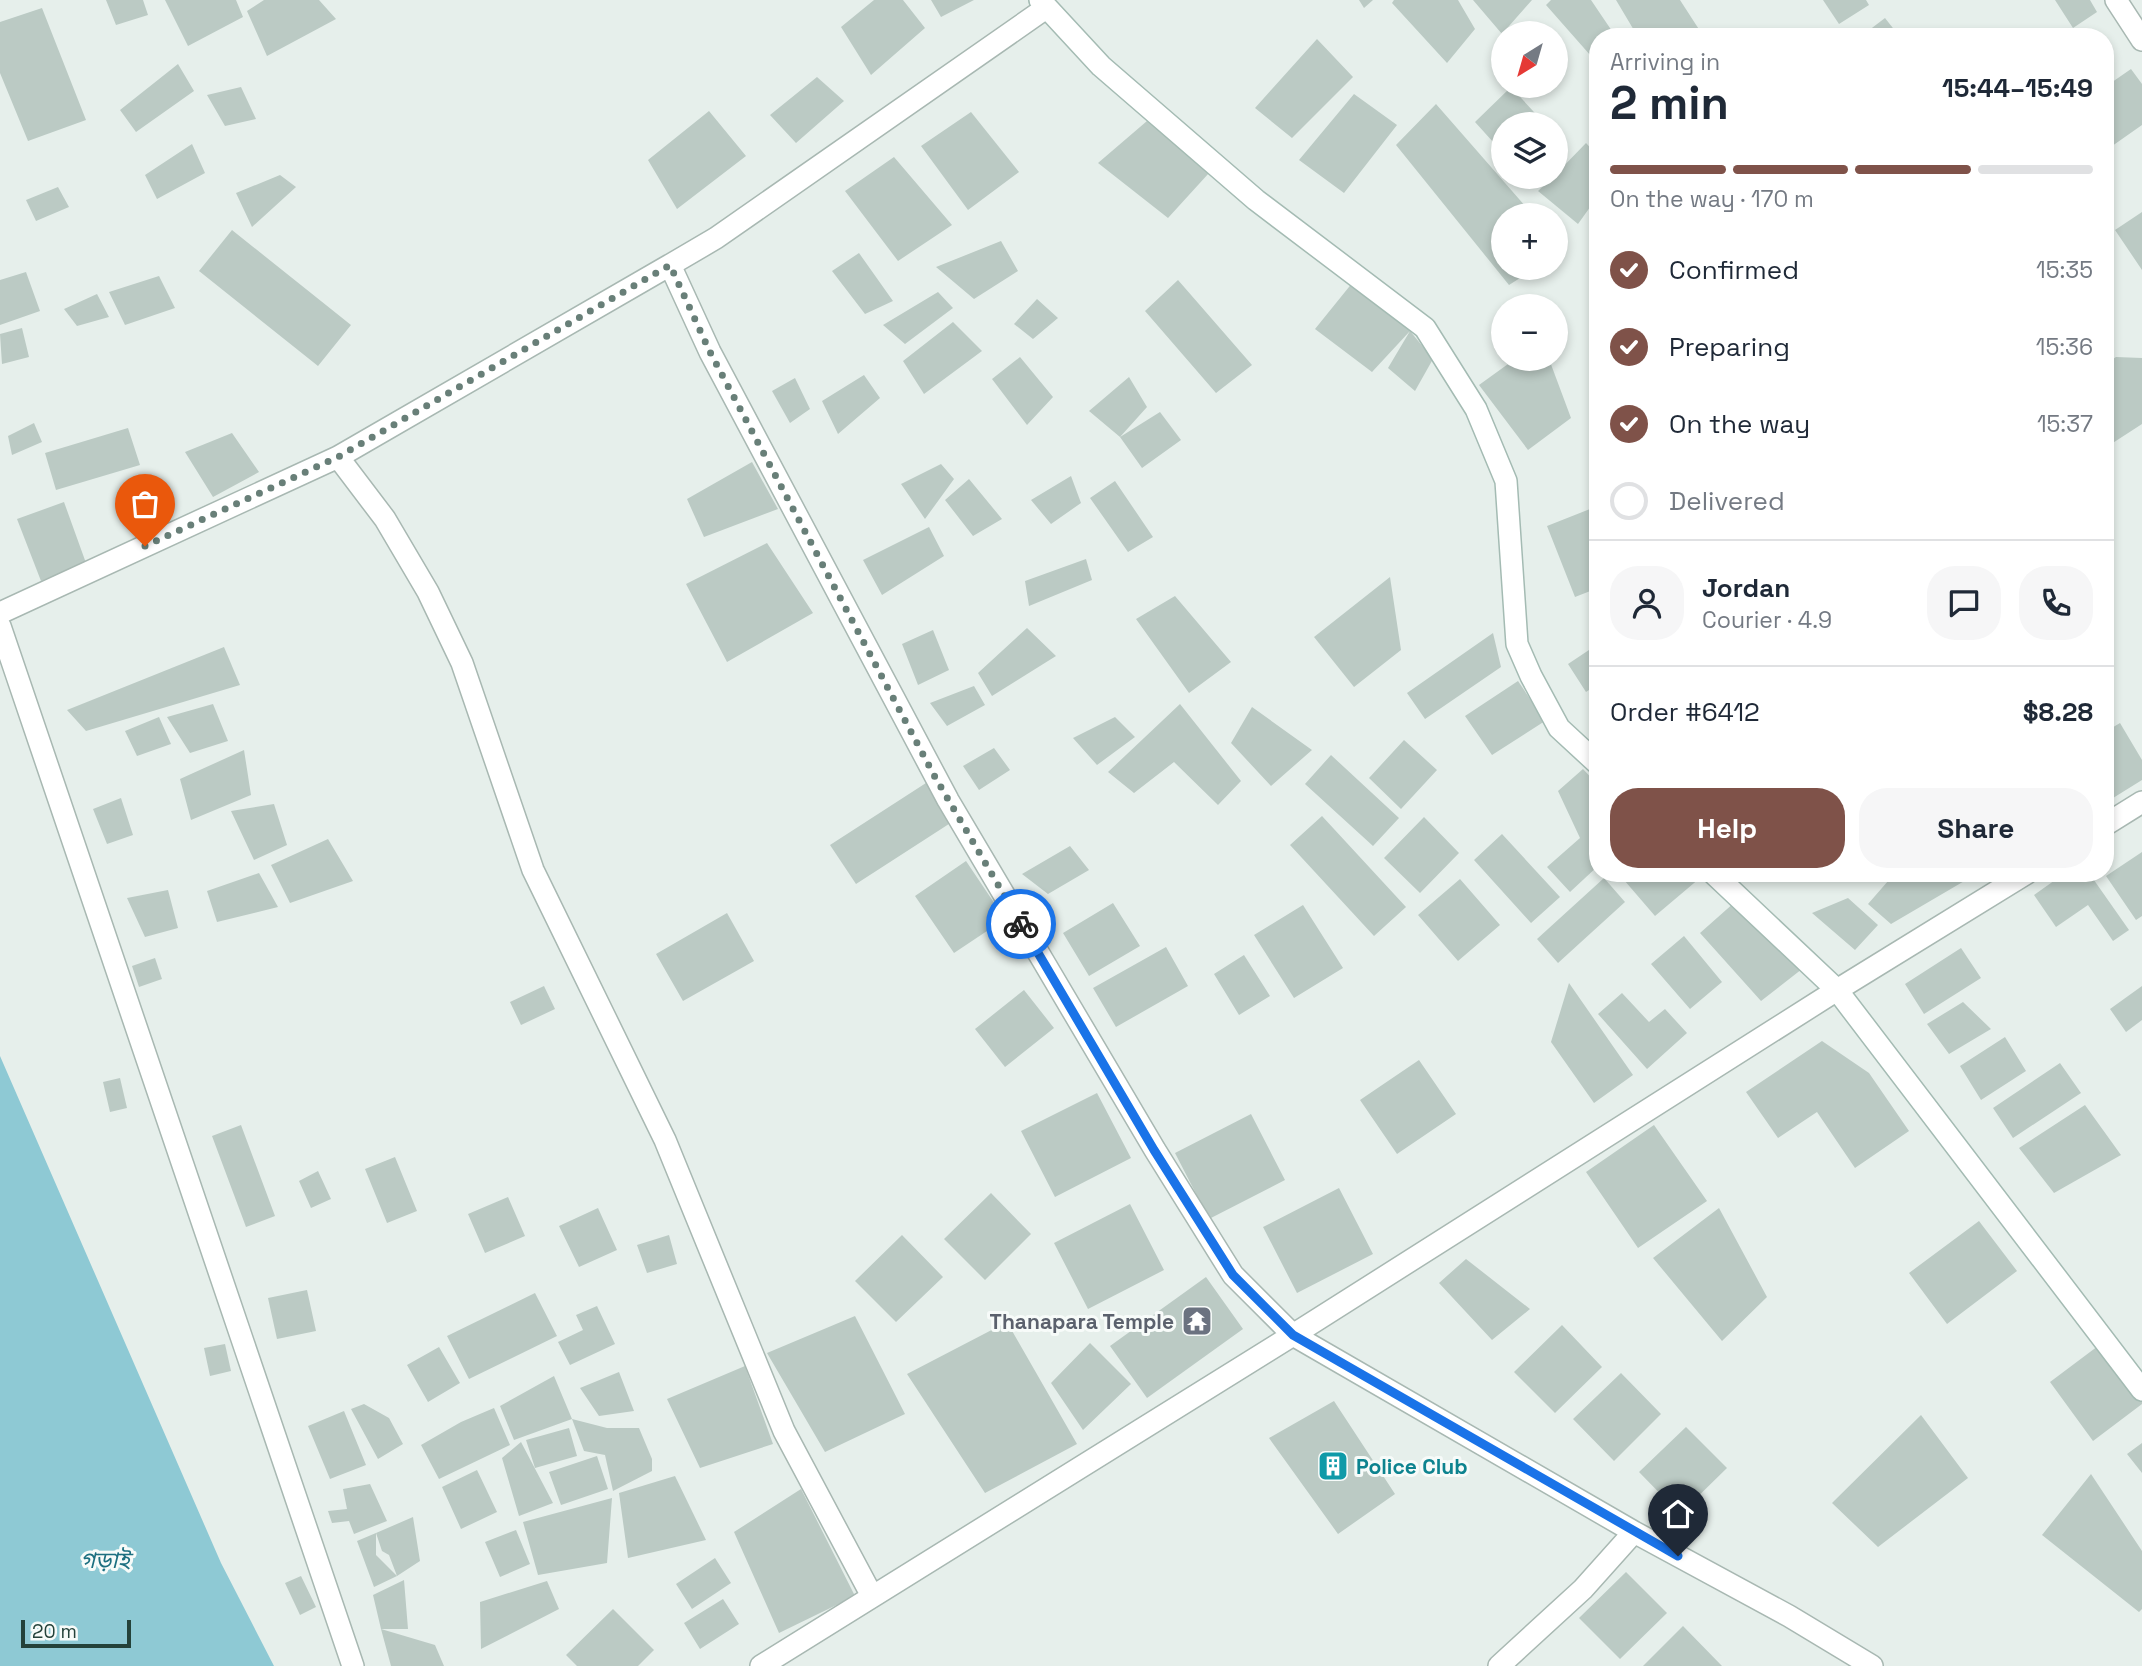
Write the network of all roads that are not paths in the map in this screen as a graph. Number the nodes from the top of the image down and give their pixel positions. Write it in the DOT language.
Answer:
graph roads {
  1 [pos="2116,0"];
  2 [pos="1043,4"];
  3 [pos="2142,40"];
  4 [pos="670,265"];
  5 [pos="338,457"];
  6 [pos="0,613"];
  7 [pos="0,626"];
  8 [pos="1589,756"];
  9 [pos="2142,802"];
  10 [pos="2114,819"];
  11 [pos="1723,882"];
  12 [pos="2012,882"];
  13 [pos="1837,990"];
  14 [pos="1293,1335"];
  15 [pos="2142,1390"];
  16 [pos="1634,1532"];
  17 [pos="872,1596"];
  18 [pos="353,1666"];
  19 [pos="761,1666"];
  20 [pos="1499,1666"];
  21 [pos="1872,1666"];
  1 -- 3 [label="street"];
  2 -- 4 [label="street"];
  2 -- 8 [label="street"];
  4 -- 5 [label="street"];
  4 -- 14 [label="street"];
  5 -- 6 [label="street"];
  5 -- 17 [label="street"];
  7 -- 18 [label="street"];
  9 -- 10 [label="street"];
  11 -- 13 [label="street"];
  12 -- 13 [label="street"];
  13 -- 14 [label="street"];
  13 -- 15 [label="street"];
  14 -- 16 [label="street"];
  14 -- 17 [label="street"];
  16 -- 20 [label="street"];
  16 -- 21 [label="street"];
  17 -- 19 [label="street"];
}
